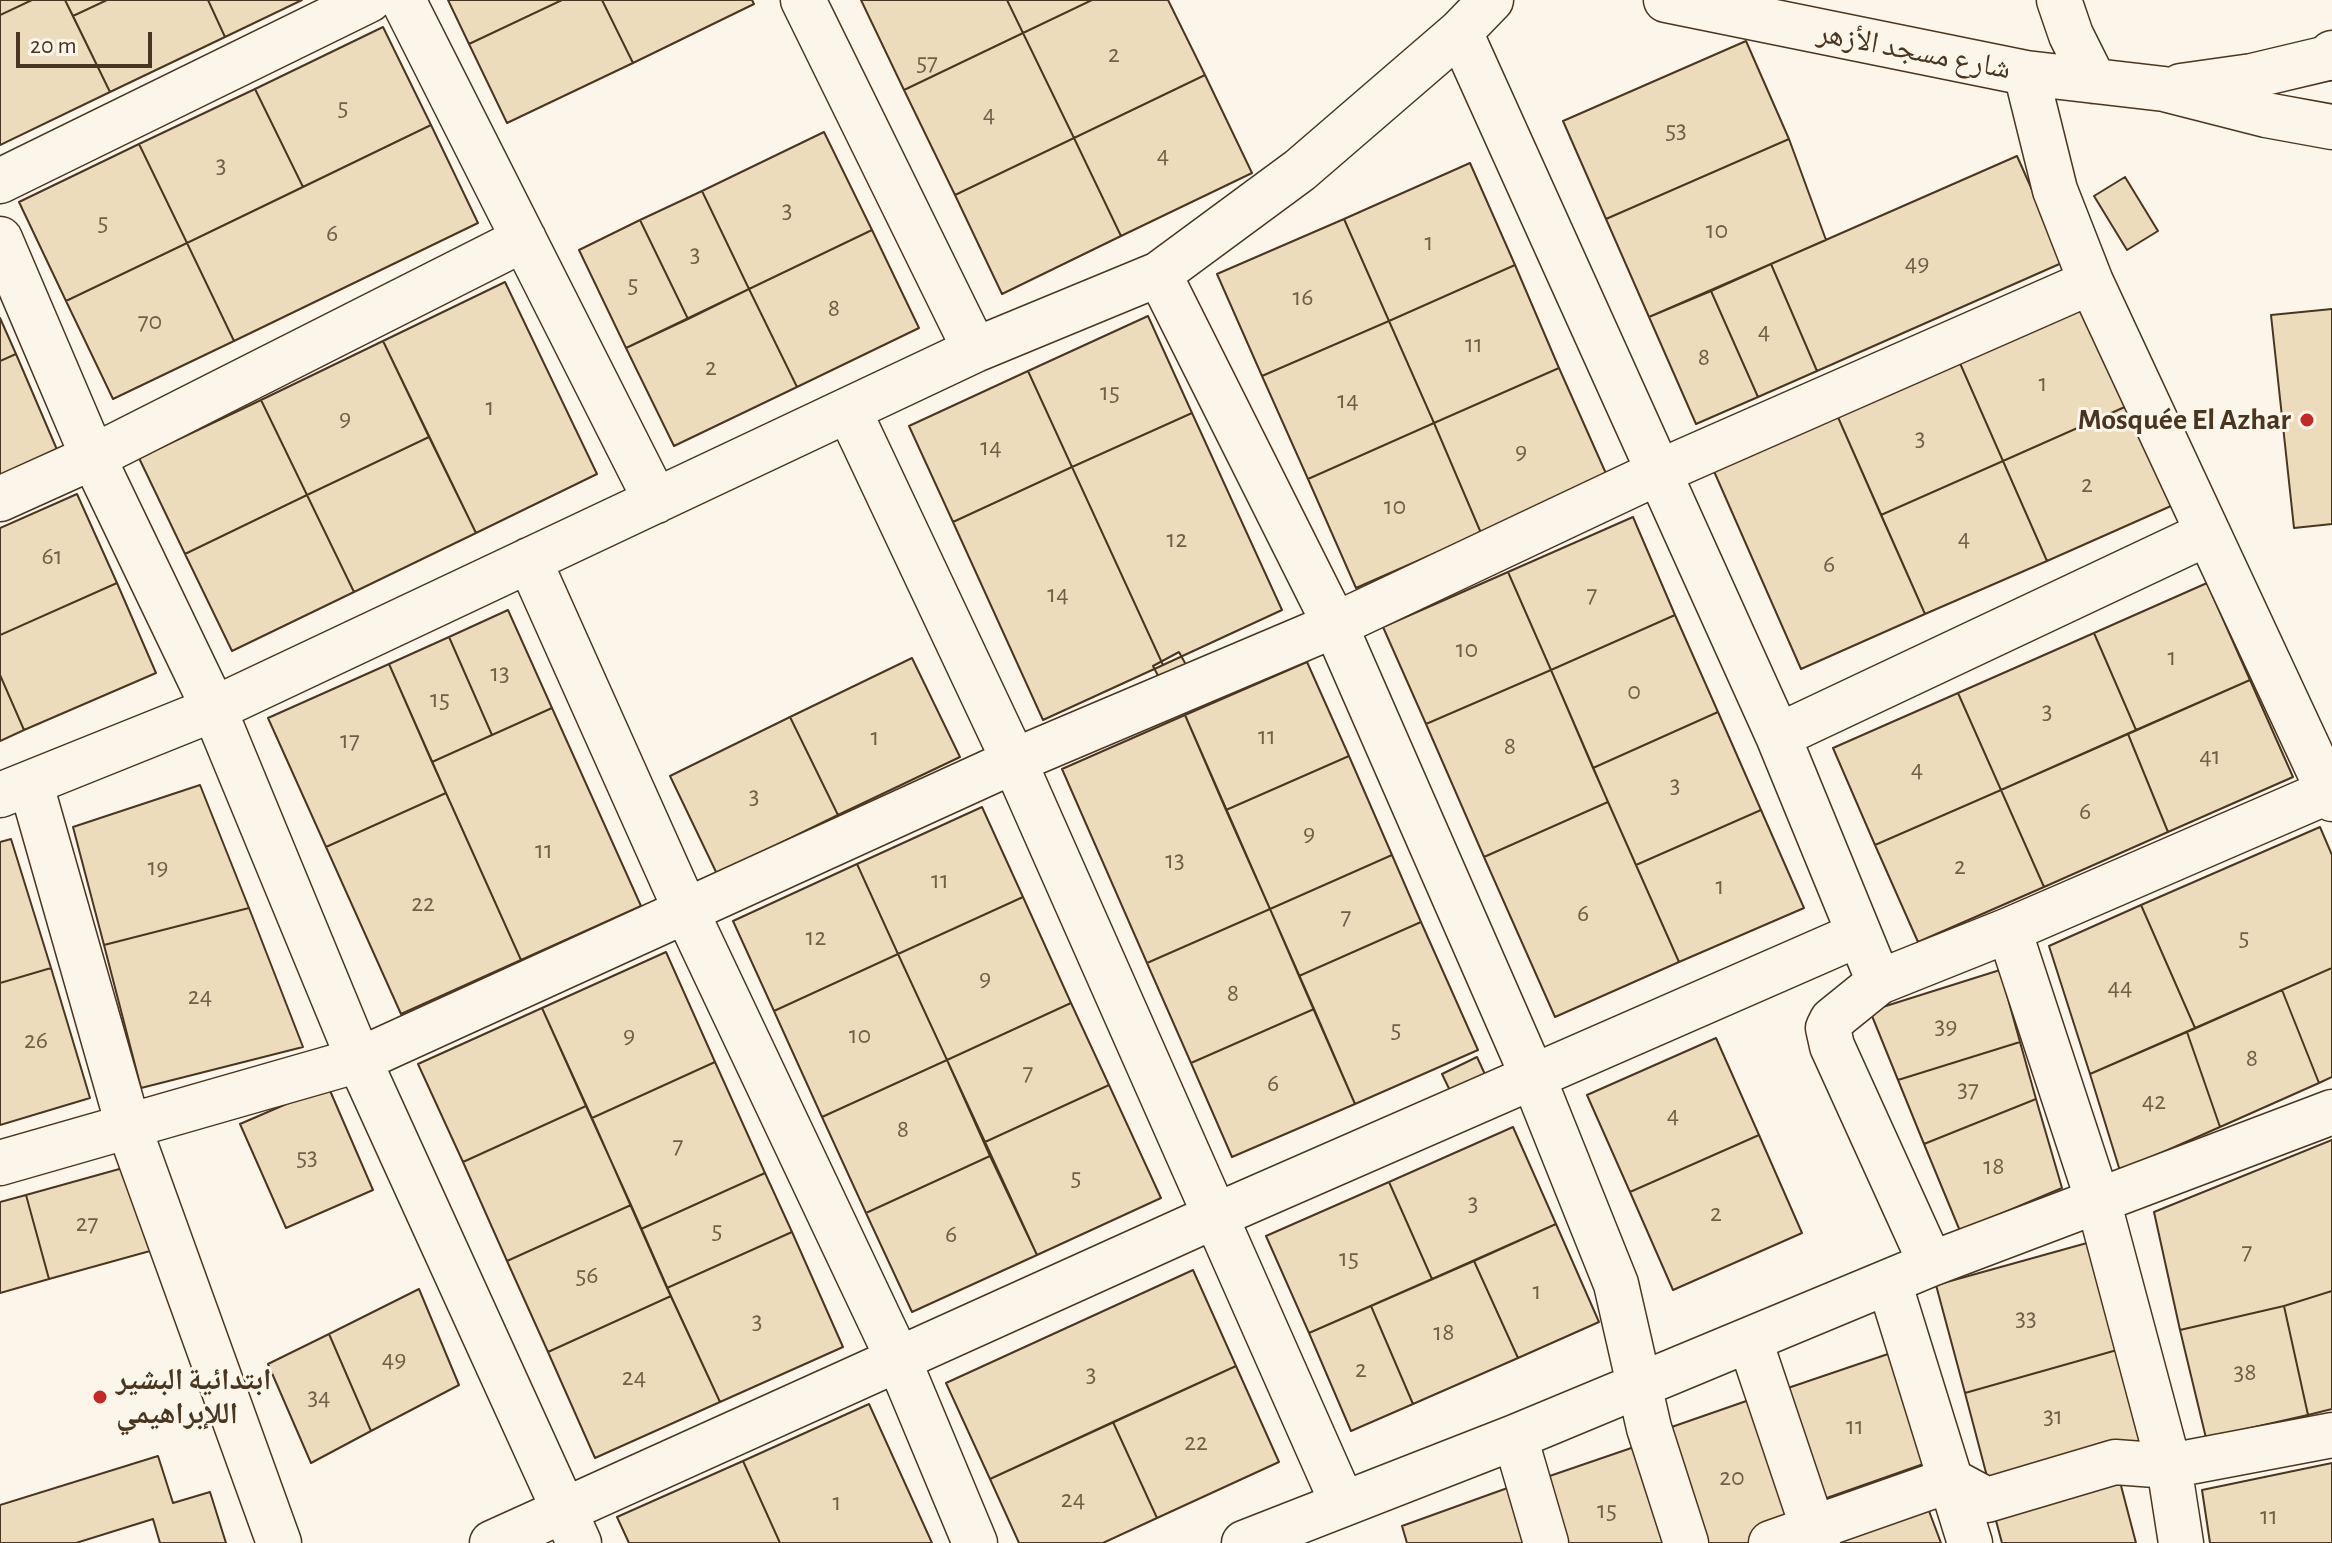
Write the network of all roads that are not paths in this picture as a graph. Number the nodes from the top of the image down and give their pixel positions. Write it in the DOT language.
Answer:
graph roads {
  1 [pos="369,0"];
  2 [pos="403,0"];
  3 [pos="803,0"];
  4 [pos="1491,0"];
  5 [pos="2059,0"];
  6 [pos="1684,2"];
  7 [pos="1460,32"];
  8 [pos="2331,56"];
  9 [pos="2026,73"];
  10 [pos="2094,81"];
  11 [pos="2164,89"];
  12 [pos="2332,127"];
  13 [pos="0,181"];
  14 [pos="0,239"];
  15 [pos="524,239"];
  16 [pos="1159,274"];
  17 [pos="2091,282"];
  18 [pos="975,350"];
  19 [pos="849,411"];
  20 [pos="93,457"];
  21 [pos="1659,472"];
  22 [pos="0,499"];
  23 [pos="656,501"];
  24 [pos="2206,534"];
  25 [pos="529,560"];
  26 [pos="1335,625"];
  27 [pos="214,709"];
  28 [pos="1778,736"];
  29 [pos="1014,761"];
  30 [pos="15,790"];
  31 [pos="2331,794"];
  32 [pos="687,913"];
  33 [pos="2009,930"];
  34 [pos="1857,935"];
  35 [pos="1879,982"];
  36 [pos="359,1060"];
  37 [pos="1533,1077"];
  38 [pos="2332,1112"];
  39 [pos="128,1125"];
  40 [pos="0,1163"];
  41 [pos="2099,1204"];
  42 [pos="1215,1216"];
  43 [pos="1931,1264"];
  44 [pos="1889,1282"];
  45 [pos="1750,1341"];
  46 [pos="899,1361"];
  47 [pos="1641,1384"];
  48 [pos="2332,1435"];
  49 [pos="1515,1437"];
  50 [pos="2169,1466"];
  51 [pos="1950,1480"];
  52 [pos="1342,1502"];
  53 [pos="572,1525"];
  54 [pos="1816,1535"];
  55 [pos="279,1543"];
  56 [pos="492,1543"];
  57 [pos="975,1543"];
  58 [pos="1244,1543"];
  59 [pos="1546,1543"];
  60 [pos="1686,1543"];
  61 [pos="1771,1543"];
  62 [pos="1970,1543"];
  63 [pos="2181,1543"];
  1 -- 13 [label="street"];
  2 -- 15 [label="street"];
  3 -- 18 [label="street"];
  4 -- 7 [label="street"];
  5 -- 10 [label="street"];
  6 -- 9 [label="street, شارع مسجد الأزهر"];
  7 -- 16 [label="street"];
  7 -- 21 [label="street"];
  8 -- 11 [label="street, شارع مسجد الأزهر"];
  9 -- 10 [label="street, شارع مسجد الأزهر"];
  9 -- 17 [label="street"];
  10 -- 11 [label="street, شارع مسجد الأزهر"];
  11 -- 12 [label="street, شارع مسجد الأزهر"];
  14 -- 20 [label="street"];
  15 -- 20 [label="street"];
  15 -- 23 [label="street"];
  16 -- 18 [label="street"];
  16 -- 26 [label="street"];
  17 -- 21 [label="street"];
  17 -- 24 [label="street"];
  18 -- 19 [label="street"];
  19 -- 23 [label="street"];
  19 -- 29 [label="street"];
  20 -- 22 [label="street"];
  20 -- 27 [label="street"];
  21 -- 26 [label="street"];
  21 -- 28 [label="street"];
  23 -- 25 [label="street"];
  24 -- 28 [label="street"];
  24 -- 31 [label="street"];
  25 -- 27 [label="street"];
  25 -- 32 [label="street"];
  26 -- 29 [label="street"];
  26 -- 37 [label="street"];
  27 -- 30 [label="street"];
  27 -- 36 [label="street"];
  28 -- 34 [label="street"];
  29 -- 32 [label="street"];
  29 -- 42 [label="street"];
  30 -- 39 [label="street"];
  31 -- 33 [label="street"];
  32 -- 36 [label="street"];
  32 -- 46 [label="street"];
  33 -- 35 [label="street"];
  33 -- 41 [label="street"];
  34 -- 35 [label="street"];
  34 -- 37 [label="street"];
  35 -- 43 [label="street"];
  36 -- 39 [label="street"];
  36 -- 53 [label="street"];
  37 -- 42 [label="street"];
  37 -- 47 [label="street"];
  38 -- 41 [label="street"];
  39 -- 40 [label="street"];
  39 -- 55 [label="street"];
  41 -- 43 [label="street"];
  41 -- 50 [label="street"];
  42 -- 46 [label="street"];
  42 -- 52 [label="street"];
  43 -- 44 [label="street"];
  44 -- 45 [label="street"];
  44 -- 51 [label="street"];
  45 -- 47 [label="street"];
  45 -- 54 [label="street"];
  46 -- 53 [label="street"];
  46 -- 57 [label="street"];
  47 -- 49 [label="street"];
  47 -- 60 [label="street"];
  48 -- 50 [label="street"];
  49 -- 52 [label="street"];
  49 -- 59 [label="street"];
  50 -- 51 [label="street"];
  50 -- 63 [label="street"];
  51 -- 54 [label="street"];
  51 -- 62 [label="street"];
  52 -- 58 [label="street"];
  53 -- 56 [label="street"];
  54 -- 61 [label="street"];
}
